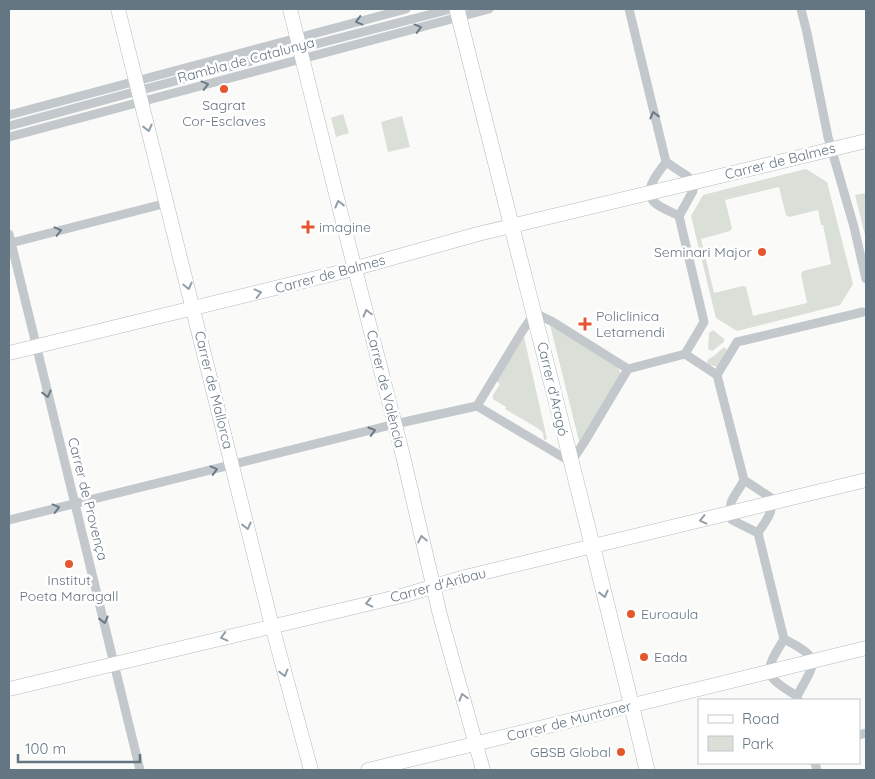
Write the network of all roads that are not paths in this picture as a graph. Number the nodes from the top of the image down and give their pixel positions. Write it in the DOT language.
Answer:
graph roads {
  1 [pos="118,9"];
  2 [pos="290,9"];
  3 [pos="406,9"];
  4 [pos="489,9"];
  5 [pos="628,9"];
  6 [pos="800,9"];
  7 [pos="454,12"];
  8 [pos="300,48"];
  9 [pos="139,91"];
  10 [pos="9,115"];
  11 [pos="9,126"];
  12 [pos="9,137"];
  13 [pos="866,141"];
  14 [pos="831,149"];
  15 [pos="664,166"];
  16 [pos="693,187"];
  17 [pos="650,193"];
  18 [pos="167,203"];
  19 [pos="679,216"];
  20 [pos="511,226"];
  21 [pos="10,238"];
  22 [pos="355,268"];
  23 [pos="866,279"];
  24 [pos="194,309"];
  25 [pos="863,312"];
  26 [pos="535,313"];
  27 [pos="36,347"];
  28 [pos="9,353"];
  29 [pos="685,354"];
  30 [pos="628,369"];
  31 [pos="717,375"];
  32 [pos="477,406"];
  33 [pos="395,424"];
  34 [pos="571,462"];
  35 [pos="232,465"];
  36 [pos="744,480"];
  37 [pos="866,480"];
  38 [pos="772,502"];
  39 [pos="74,503"];
  40 [pos="730,514"];
  41 [pos="9,520"];
  42 [pos="758,533"];
  43 [pos="592,546"];
  44 [pos="433,586"];
  45 [pos="272,626"];
  46 [pos="784,639"];
  47 [pos="866,648"];
  48 [pos="812,661"];
  49 [pos="115,664"];
  50 [pos="769,672"];
  51 [pos="9,689"];
  52 [pos="798,698"];
  53 [pos="632,706"];
  54 [pos="476,744"];
  55 [pos="140,770"];
  56 [pos="311,770"];
  57 [pos="368,770"];
  58 [pos="482,770"];
  59 [pos="648,770"];
  1 -- 9 [label="main road, Carrer de Mallorca"];
  2 -- 8 [label="main road, Carrer de València"];
  3 -- 8 [label="street, Rambla de Catalunya, one-way"];
  4 -- 7 [label="street, Rambla de Catalunya"];
  15 -- 5 [label="street, one-way"];
  6 -- 14 [label="street"];
  8 -- 7 [label="street, Rambla de Catalunya, one-way"];
  7 -- 8 [label="street, Rambla de Catalunya"];
  7 -- 20 [label="main road, Carrer d'Aragó"];
  8 -- 9 [label="street, Rambla de Catalunya"];
  9 -- 8 [label="street, Rambla de Catalunya, one-way"];
  22 -- 8 [label="main road, Carrer de València, one-way"];
  9 -- 10 [label="street, Rambla de Catalunya"];
  9 -- 11 [label="street, Rambla de Catalunya"];
  9 -- 12 [label="street, Rambla de Catalunya"];
  9 -- 18 [label="main road, Carrer de Mallorca, one-way"];
  13 -- 14 [label="main road, Carrer de Balmes"];
  14 -- 16 [label="main road, Carrer de Balmes"];
  14 -- 23 [label="street"];
  15 -- 16 [label="street"];
  15 -- 17 [label="street"];
  16 -- 17 [label="main road, Carrer de Balmes"];
  16 -- 19 [label="street"];
  17 -- 19 [label="street"];
  17 -- 20 [label="main road, Carrer de Balmes"];
  21 -- 18 [label="street, one-way"];
  18 -- 24 [label="main road, Carrer de Mallorca, one-way"];
  19 -- 29 [label="street"];
  20 -- 22 [label="main road, Carrer de Balmes"];
  20 -- 26 [label="main road, Carrer d'Aragó"];
  21 -- 27 [label="street, Carrer de Provença"];
  24 -- 22 [label="main road, Carrer de Balmes, one-way"];
  33 -- 22 [label="main road, Carrer de València, one-way"];
  24 -- 27 [label="main road, Carrer de Balmes"];
  24 -- 35 [label="main road, Carrer de Mallorca"];
  25 -- 31 [label="street"];
  26 -- 30 [label="street"];
  26 -- 32 [label="street"];
  26 -- 34 [label="main road, Carrer d'Aragó"];
  27 -- 28 [label="main road, Carrer de Balmes"];
  27 -- 39 [label="street, Carrer de Provença, one-way"];
  29 -- 30 [label="street"];
  29 -- 31 [label="street"];
  30 -- 34 [label="street"];
  31 -- 36 [label="street"];
  32 -- 33 [label="street"];
  32 -- 34 [label="street"];
  35 -- 33 [label="street, one-way"];
  44 -- 33 [label="main road, Carrer de València, one-way"];
  34 -- 43 [label="main road, Carrer d'Aragó"];
  39 -- 35 [label="street, one-way"];
  35 -- 45 [label="main road, Carrer de Mallorca, one-way"];
  36 -- 38 [label="street"];
  36 -- 40 [label="street"];
  37 -- 38 [label="main road, Carrer d'Aribau"];
  38 -- 40 [label="main road, Carrer d'Aribau"];
  38 -- 42 [label="street"];
  41 -- 39 [label="street, one-way"];
  39 -- 49 [label="street, Carrer de Provença, one-way"];
  40 -- 42 [label="street"];
  40 -- 43 [label="main road, Carrer d'Aribau, one-way"];
  42 -- 46 [label="street"];
  43 -- 44 [label="main road, Carrer d'Aribau"];
  43 -- 53 [label="main road, Carrer d'Aragó, one-way"];
  44 -- 45 [label="main road, Carrer d'Aribau, one-way"];
  54 -- 44 [label="main road, Carrer de València, one-way"];
  45 -- 49 [label="main road, Carrer d'Aribau, one-way"];
  45 -- 56 [label="main road, Carrer de Mallorca, one-way"];
  46 -- 48 [label="street"];
  46 -- 50 [label="street"];
  47 -- 48 [label="main road, Carrer de Muntaner"];
  48 -- 50 [label="main road, Carrer de Muntaner"];
  48 -- 52 [label="street"];
  49 -- 51 [label="main road, Carrer d'Aribau"];
  49 -- 55 [label="street, Carrer de Provença"];
  50 -- 52 [label="street"];
  50 -- 53 [label="main road, Carrer de Muntaner"];
  53 -- 54 [label="main road, Carrer de Muntaner"];
  53 -- 59 [label="main road, Carrer d'Aragó"];
  54 -- 57 [label="main road, Carrer de Muntaner"];
  54 -- 58 [label="main road, Carrer de València"];
}
